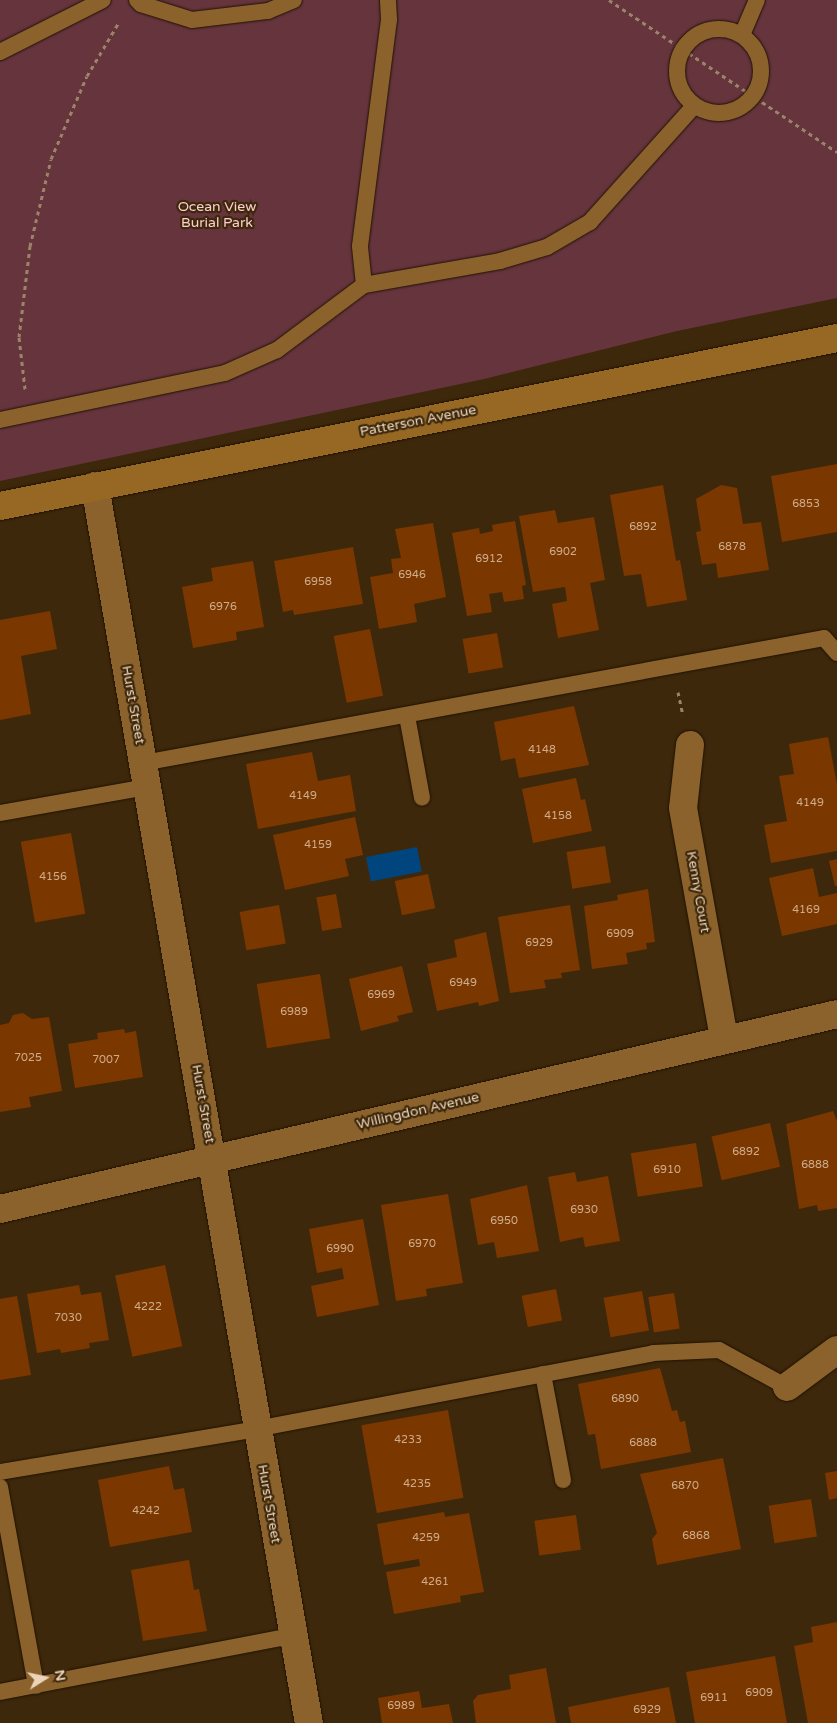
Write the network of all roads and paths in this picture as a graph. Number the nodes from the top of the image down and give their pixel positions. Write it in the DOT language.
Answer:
graph roads {
  1 [pos="102,0"];
  2 [pos="137,0"];
  3 [pos="294,0"];
  4 [pos="388,0"];
  5 [pos="609,0"];
  6 [pos="757,0"];
  7 [pos="122,17"];
  8 [pos="742,35"];
  9 [pos="683,50"];
  10 [pos="0,52"];
  11 [pos="754,97"];
  12 [pos="694,106"];
  13 [pos="837,152"];
  14 [pos="364,285"];
  15 [pos="837,338"];
  16 [pos="28,414"];
  17 [pos="0,420"];
  18 [pos="95,486"];
  19 [pos="0,506"];
  20 [pos="837,653"];
  21 [pos="673,665"];
  22 [pos="407,716"];
  23 [pos="690,745"];
  24 [pos="145,775"];
  25 [pos="422,798"];
  26 [pos="0,813"];
  27 [pos="837,1014"];
  28 [pos="724,1039"];
  29 [pos="213,1161"];
  30 [pos="0,1209"];
  31 [pos="837,1350"];
  32 [pos="543,1374"];
  33 [pos="787,1387"];
  34 [pos="256,1429"];
  35 [pos="0,1472"];
  36 [pos="563,1480"];
  37 [pos="0,1487"];
  38 [pos="292,1636"];
  39 [pos="36,1686"];
  40 [pos="0,1692"];
  41 [pos="309,1723"];
  1 -- 10 [label="lane"];
  2 -- 3 [label="lane"];
  4 -- 14 [label="lane"];
  5 -- 9 [label="path"];
  6 -- 8 [label="lane"];
  7 -- 16 [label="path"];
  8 -- 9 [label="lane"];
  8 -- 11 [label="lane"];
  9 -- 11 [label="path"];
  9 -- 12 [label="lane"];
  11 -- 12 [label="lane"];
  11 -- 13 [label="path"];
  12 -- 14 [label="lane"];
  14 -- 16 [label="lane"];
  15 -- 18 [label="street, Patterson Avenue"];
  16 -- 17 [label="lane"];
  18 -- 19 [label="street, Patterson Avenue"];
  18 -- 24 [label="street, Hurst Street"];
  20 -- 21 [label="lane"];
  21 -- 22 [label="lane"];
  21 -- 23 [label="path"];
  22 -- 24 [label="lane"];
  22 -- 25 [label="lane"];
  23 -- 28 [label="street, Kenny Court"];
  24 -- 26 [label="lane"];
  24 -- 29 [label="street, Hurst Street"];
  27 -- 28 [label="street, Willingdon Avenue"];
  28 -- 29 [label="street, Willingdon Avenue"];
  29 -- 30 [label="street, Willingdon Avenue"];
  29 -- 34 [label="street, Hurst Street"];
  31 -- 33 [label="street"];
  32 -- 33 [label="lane"];
  32 -- 34 [label="lane"];
  32 -- 36 [label="lane"];
  34 -- 35 [label="lane"];
  34 -- 38 [label="street, Hurst Street"];
  37 -- 39 [label="lane"];
  38 -- 39 [label="lane"];
  38 -- 41 [label="street, Hurst Street"];
  39 -- 40 [label="lane"];
}
